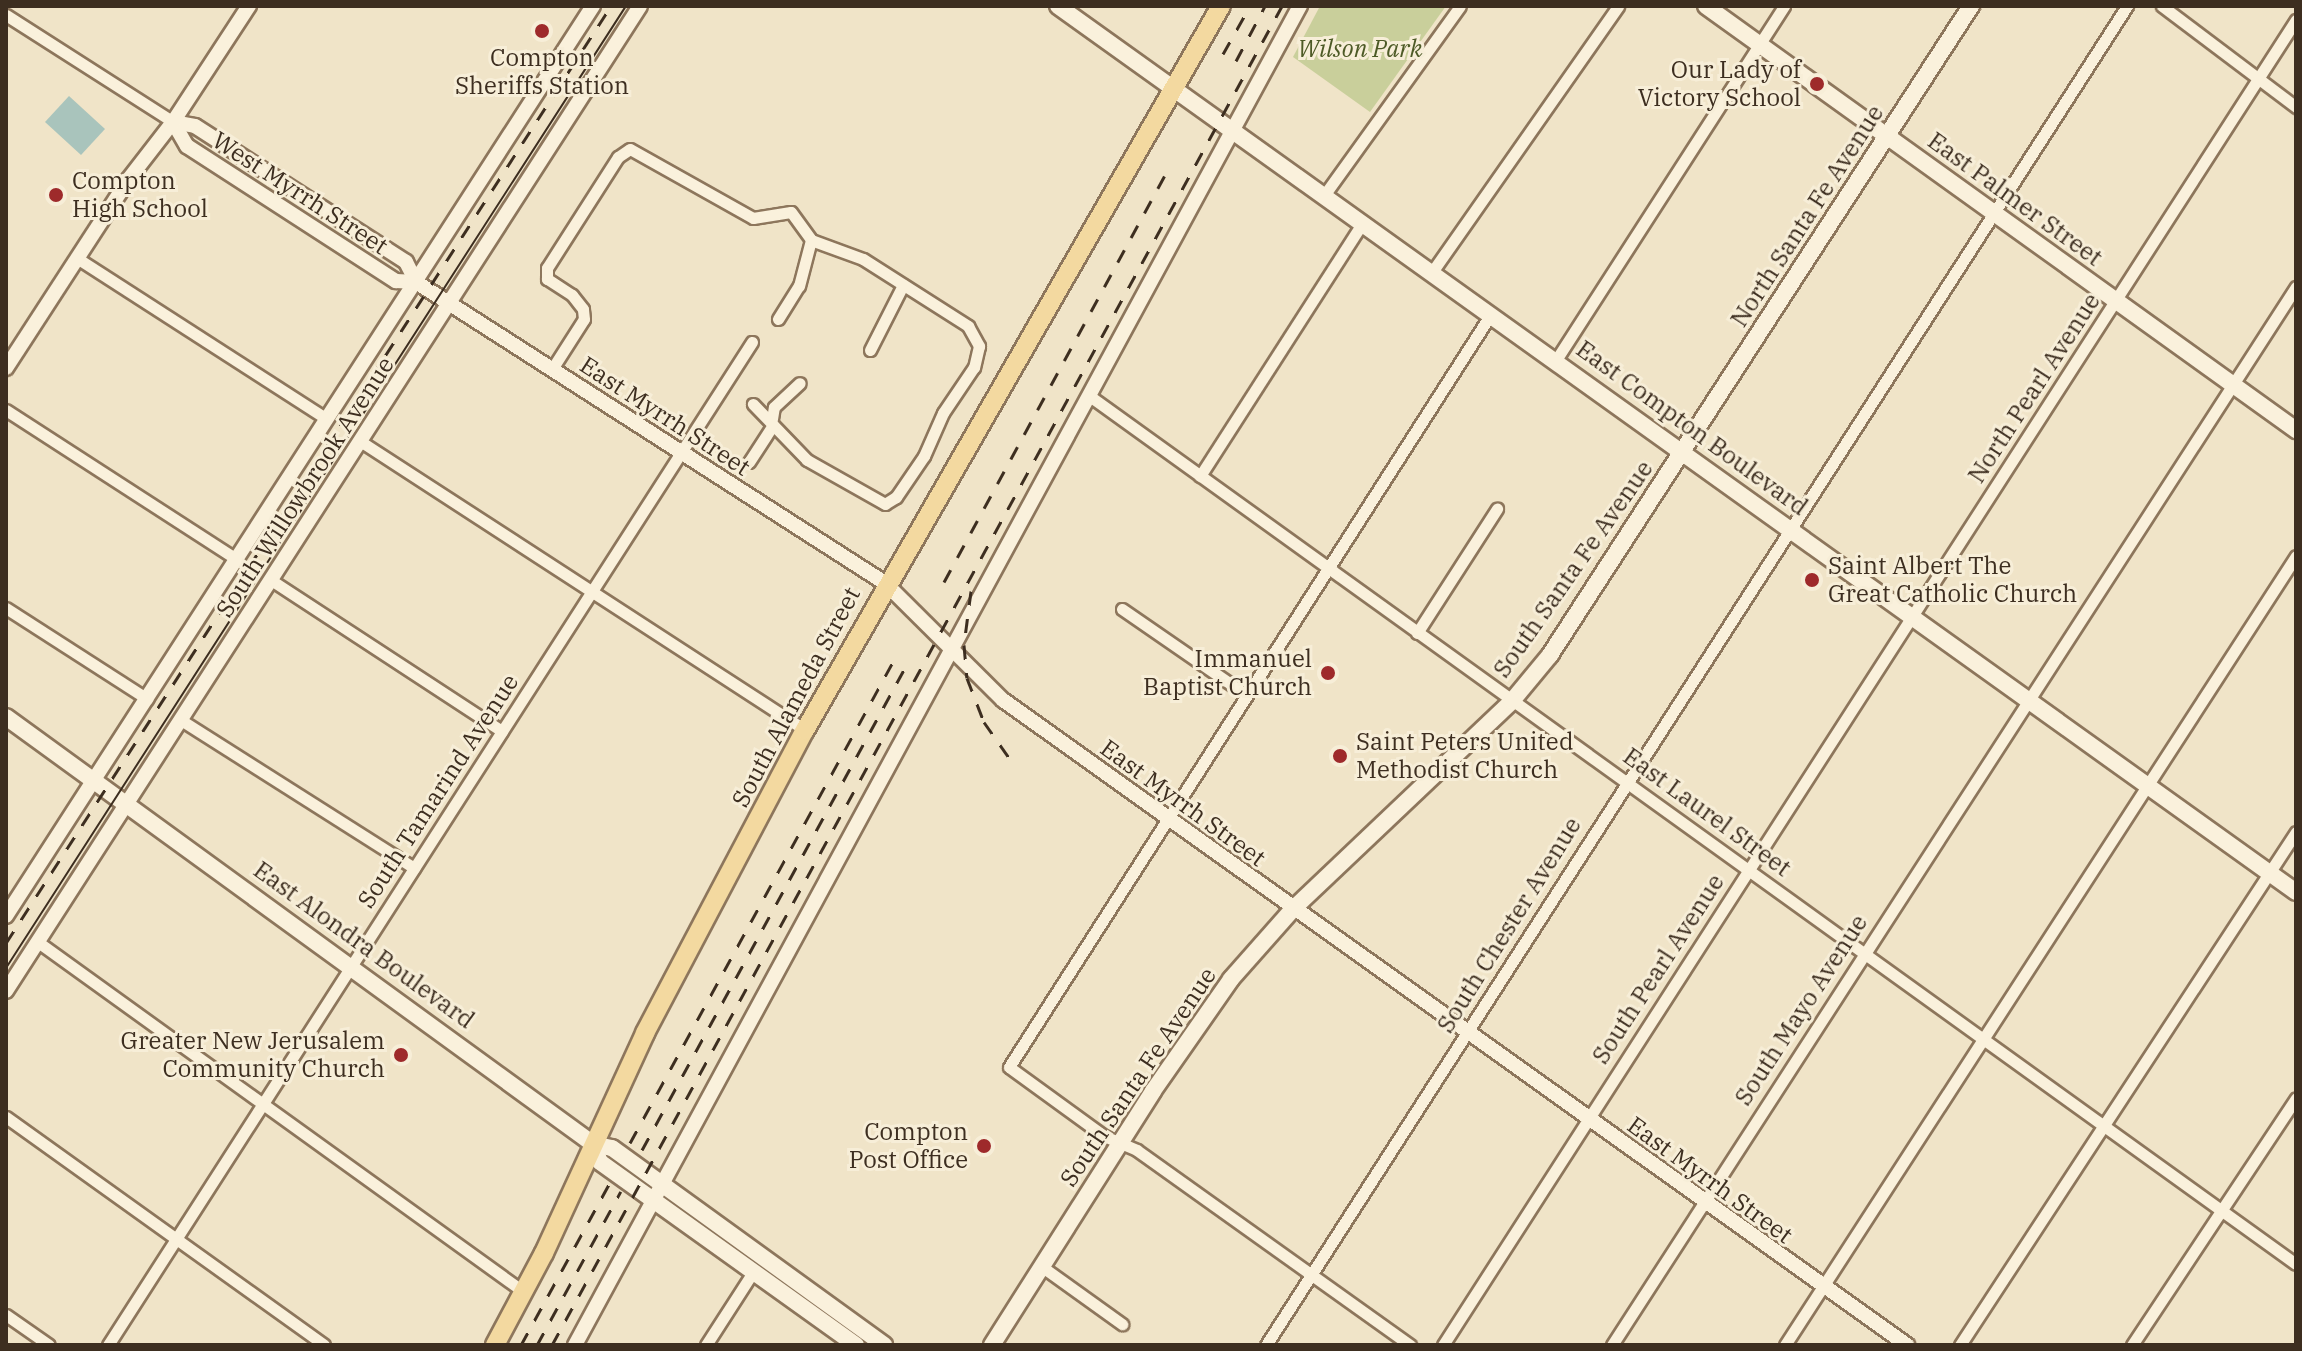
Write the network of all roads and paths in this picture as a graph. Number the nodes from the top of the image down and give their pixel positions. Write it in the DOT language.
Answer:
graph roads {
  1 [pos="249,6"];
  2 [pos="593,6"];
  3 [pos="640,6"];
  4 [pos="1058,6"];
  5 [pos="1221,6"];
  6 [pos="1300,6"];
  7 [pos="1460,6"];
  8 [pos="1618,6"];
  9 [pos="1706,6"];
  10 [pos="1784,6"];
  11 [pos="1971,6"];
  12 [pos="2127,6"];
  13 [pos="2162,6"];
  14 [pos="6,15"];
  15 [pos="2296,20"];
  16 [pos="1759,45"];
  17 [pos="2258,80"];
  18 [pos="1174,91"];
  19 [pos="2296,107"];
  20 [pos="173,122"];
  21 [pos="1231,131"];
  22 [pos="1887,135"];
  23 [pos="1325,194"];
  24 [pos="1994,214"];
  25 [pos="1363,222"];
  26 [pos="811,240"];
  27 [pos="77,258"];
  28 [pos="1432,272"];
  29 [pos="416,282"];
  30 [pos="903,285"];
  31 [pos="2296,287"];
  32 [pos="444,300"];
  33 [pos="2115,302"];
  34 [pos="1491,314"];
  35 [pos="778,319"];
  36 [pos="752,342"];
  37 [pos="870,350"];
  38 [pos="1556,360"];
  39 [pos="6,368"];
  40 [pos="552,369"];
  41 [pos="800,383"];
  42 [pos="2233,385"];
  43 [pos="1091,397"];
  44 [pos="753,404"];
  45 [pos="6,410"];
  46 [pos="327,419"];
  47 [pos="773,422"];
  48 [pos="2296,430"];
  49 [pos="360,441"];
  50 [pos="1684,451"];
  51 [pos="681,452"];
  52 [pos="749,462"];
  53 [pos="1200,476"];
  54 [pos="1497,509"];
  55 [pos="1791,529"];
  56 [pos="2296,556"];
  57 [pos="236,559"];
  58 [pos="1327,567"];
  59 [pos="271,580"];
  60 [pos="885,583"];
  61 [pos="592,591"];
  62 [pos="6,608"];
  63 [pos="1122,609"];
  64 [pos="1912,618"];
  65 [pos="1417,633"];
  66 [pos="951,650"];
  67 [pos="1245,694"];
  68 [pos="2026,698"];
  69 [pos="147,699"];
  70 [pos="1512,701"];
  71 [pos="6,717"];
  72 [pos="181,720"];
  73 [pos="805,730"];
  74 [pos="502,731"];
  75 [pos="1626,781"];
  76 [pos="99,784"];
  77 [pos="2148,786"];
  78 [pos="128,804"];
  79 [pos="1167,819"];
  80 [pos="2296,832"];
  81 [pos="414,868"];
  82 [pos="1749,869"];
  83 [pos="2270,872"];
  84 [pos="2296,892"];
  85 [pos="1293,909"];
  86 [pos="6,916"];
  87 [pos="38,942"];
  88 [pos="1865,952"];
  89 [pos="352,965"];
  90 [pos="6,991"];
  91 [pos="1467,1033"];
  92 [pos="1984,1038"];
  93 [pos="2296,1098"];
  94 [pos="263,1103"];
  95 [pos="6,1117"];
  96 [pos="1586,1118"];
  97 [pos="2105,1125"];
  98 [pos="1120,1143"];
  99 [pos="593,1144"];
  100 [pos="657,1193"];
  101 [pos="1704,1202"];
  102 [pos="2221,1210"];
  103 [pos="176,1240"];
  104 [pos="2296,1264"];
  105 [pos="1041,1266"];
  106 [pos="753,1272"];
  107 [pos="1312,1274"];
  108 [pos="1822,1287"];
  109 [pos="524,1292"];
  110 [pos="6,1315"];
  111 [pos="1122,1324"];
  112 [pos="49,1345"];
  113 [pos="108,1345"];
  114 [pos="324,1345"];
  115 [pos="495,1345"];
  116 [pos="575,1345"];
  117 [pos="706,1345"];
  118 [pos="856,1345"];
  119 [pos="884,1345"];
  120 [pos="992,1345"];
  121 [pos="1266,1345"];
  122 [pos="1410,1345"];
  123 [pos="1443,1345"];
  124 [pos="1612,1345"];
  125 [pos="1785,1345"];
  126 [pos="1907,1345"];
  127 [pos="1960,1345"];
  128 [pos="2132,1345"];
  1 -- 20 [label="street"];
  2 -- 29 [label="street, South Willowbrook Avenue"];
  3 -- 32 [label="street, South Willowbrook Avenue"];
  4 -- 18 [label="main road, East Compton Boulevard"];
  5 -- 18 [label="main road, South Alameda Street"];
  6 -- 21 [label="street"];
  7 -- 23 [label="street"];
  8 -- 28 [label="street"];
  9 -- 16 [label="main road, East Palmer Street"];
  10 -- 16 [label="street"];
  11 -- 22 [label="main road, North Santa Fe Avenue"];
  12 -- 24 [label="street, South Chester Avenue"];
  13 -- 17 [label="street"];
  14 -- 20 [label="street, West Myrrh Street"];
  15 -- 17 [label="street, North Pearl Avenue"];
  16 -- 22 [label="main road, East Palmer Street"];
  16 -- 38 [label="street"];
  17 -- 19 [label="street"];
  17 -- 33 [label="street, North Pearl Avenue"];
  18 -- 21 [label="main road, East Compton Boulevard"];
  18 -- 60 [label="main road, South Alameda Street"];
  20 -- 27 [label="street"];
  20 -- 29 [label="street, West Myrrh Street"];
  20 -- 29 [label="street, West Myrrh Street"];
  21 -- 23 [label="main road, East Compton Boulevard"];
  21 -- 43 [label="street"];
  22 -- 24 [label="main road, East Palmer Street"];
  22 -- 50 [label="main road, North Santa Fe Avenue"];
  23 -- 25 [label="main road, East Compton Boulevard"];
  24 -- 33 [label="main road, East Palmer Street"];
  24 -- 55 [label="street, South Chester Avenue"];
  25 -- 28 [label="main road, East Compton Boulevard"];
  25 -- 53 [label="street"];
  26 -- 30 [label="street"];
  26 -- 35 [label="street"];
  26 -- 40 [label="street"];
  27 -- 39 [label="street"];
  27 -- 46 [label="street"];
  28 -- 34 [label="main road, East Compton Boulevard"];
  29 -- 32 [label="street, West Myrrh Street"];
  29 -- 46 [label="street, South Willowbrook Avenue"];
  30 -- 37 [label="street"];
  30 -- 47 [label="street"];
  31 -- 42 [label="street, South Mayo Avenue"];
  32 -- 40 [label="street, East Myrrh Street"];
  32 -- 49 [label="street, South Willowbrook Avenue"];
  33 -- 42 [label="main road, East Palmer Street"];
  33 -- 64 [label="street, North Pearl Avenue"];
  34 -- 38 [label="main road, East Compton Boulevard"];
  34 -- 58 [label="street"];
  36 -- 51 [label="street, South Tamarind Avenue"];
  38 -- 50 [label="main road, East Compton Boulevard"];
  40 -- 51 [label="street, East Myrrh Street"];
  41 -- 47 [label="street"];
  42 -- 48 [label="main road, East Palmer Street"];
  42 -- 68 [label="street, South Mayo Avenue"];
  43 -- 53 [label="street, East Laurel Street"];
  43 -- 66 [label="street"];
  44 -- 47 [label="street"];
  45 -- 57 [label="street"];
  46 -- 57 [label="street, South Willowbrook Avenue"];
  47 -- 52 [label="street"];
  49 -- 59 [label="street, South Willowbrook Avenue"];
  49 -- 61 [label="street"];
  50 -- 55 [label="main road, East Compton Boulevard"];
  50 -- 70 [label="main road, South Santa Fe Avenue"];
  51 -- 60 [label="street, East Myrrh Street"];
  51 -- 61 [label="street, South Tamarind Avenue"];
  53 -- 58 [label="street, East Laurel Street"];
  54 -- 65 [label="street"];
  55 -- 64 [label="main road, East Compton Boulevard"];
  55 -- 75 [label="street, South Chester Avenue"];
  56 -- 77 [label="street"];
  57 -- 69 [label="street, South Willowbrook Avenue"];
  58 -- 65 [label="street, East Laurel Street"];
  58 -- 67 [label="street"];
  59 -- 72 [label="street, South Willowbrook Avenue"];
  59 -- 74 [label="street"];
  60 -- 66 [label="street, East Myrrh Street"];
  60 -- 73 [label="main road, South Alameda Street"];
  61 -- 73 [label="street"];
  61 -- 74 [label="street, South Tamarind Avenue"];
  62 -- 69 [label="street"];
  63 -- 67 [label="street"];
  64 -- 68 [label="main road, East Compton Boulevard"];
  64 -- 82 [label="street, South Pearl Avenue"];
  65 -- 70 [label="street, East Laurel Street"];
  66 -- 79 [label="street, East Myrrh Street"];
  66 -- 100 [label="street"];
  67 -- 79 [label="street"];
  68 -- 77 [label="main road, East Compton Boulevard"];
  68 -- 88 [label="street, South Mayo Avenue"];
  69 -- 76 [label="street, South Willowbrook Avenue"];
  70 -- 75 [label="street, East Laurel Street"];
  70 -- 85 [label="main road, South Santa Fe Avenue"];
  71 -- 76 [label="main road, East Alondra Boulevard"];
  72 -- 78 [label="street, South Willowbrook Avenue"];
  72 -- 81 [label="street"];
  73 -- 99 [label="main road, South Alameda Street"];
  74 -- 81 [label="street, South Tamarind Avenue"];
  75 -- 82 [label="street, East Laurel Street"];
  75 -- 91 [label="street, South Chester Avenue"];
  76 -- 78 [label="main road, East Alondra Boulevard"];
  76 -- 86 [label="street, South Willowbrook Avenue"];
  77 -- 83 [label="main road, East Compton Boulevard"];
  77 -- 92 [label="street"];
  78 -- 87 [label="street, South Willowbrook Avenue"];
  78 -- 89 [label="main road, East Alondra Boulevard"];
  79 -- 85 [label="street, East Myrrh Street"];
  79 -- 98 [label="street"];
  80 -- 83 [label="street"];
  81 -- 89 [label="street, South Tamarind Avenue"];
  82 -- 88 [label="street, East Laurel Street"];
  82 -- 96 [label="street, South Pearl Avenue"];
  83 -- 84 [label="main road, East Compton Boulevard"];
  83 -- 97 [label="street"];
  85 -- 91 [label="street, East Myrrh Street"];
  85 -- 98 [label="main road, South Santa Fe Avenue"];
  87 -- 90 [label="street, South Willowbrook Avenue"];
  87 -- 94 [label="street"];
  88 -- 92 [label="street, East Laurel Street"];
  88 -- 101 [label="street, South Mayo Avenue"];
  89 -- 94 [label="street, South Tamarind Avenue"];
  89 -- 99 [label="main road, East Alondra Boulevard"];
  91 -- 96 [label="street, East Myrrh Street"];
  91 -- 107 [label="street, South Chester Avenue"];
  92 -- 97 [label="street, East Laurel Street"];
  92 -- 108 [label="street"];
  93 -- 102 [label="street"];
  94 -- 103 [label="street, South Tamarind Avenue"];
  94 -- 109 [label="street"];
  95 -- 103 [label="street"];
  96 -- 101 [label="street, East Myrrh Street"];
  96 -- 123 [label="street, South Pearl Avenue"];
  97 -- 102 [label="street, East Laurel Street"];
  97 -- 127 [label="street"];
  98 -- 105 [label="main road, South Santa Fe Avenue"];
  98 -- 107 [label="street"];
  99 -- 100 [label="main road, East Alondra Boulevard"];
  99 -- 109 [label="main road, South Alameda Street"];
  100 -- 106 [label="main road, East Alondra Boulevard"];
  100 -- 116 [label="street"];
  100 -- 119 [label="main road, East Alondra Boulevard"];
  101 -- 108 [label="street, East Myrrh Street"];
  101 -- 124 [label="street, South Mayo Avenue"];
  102 -- 104 [label="street, East Laurel Street"];
  102 -- 128 [label="street"];
  103 -- 113 [label="street, South Tamarind Avenue"];
  103 -- 114 [label="street"];
  105 -- 111 [label="street"];
  105 -- 120 [label="main road, South Santa Fe Avenue"];
  106 -- 117 [label="street"];
  106 -- 118 [label="main road, East Alondra Boulevard"];
  107 -- 121 [label="street, South Chester Avenue"];
  107 -- 122 [label="street"];
  108 -- 125 [label="street"];
  108 -- 126 [label="street, East Myrrh Street"];
  109 -- 115 [label="main road, South Alameda Street"];
  110 -- 112 [label="street"];
}
